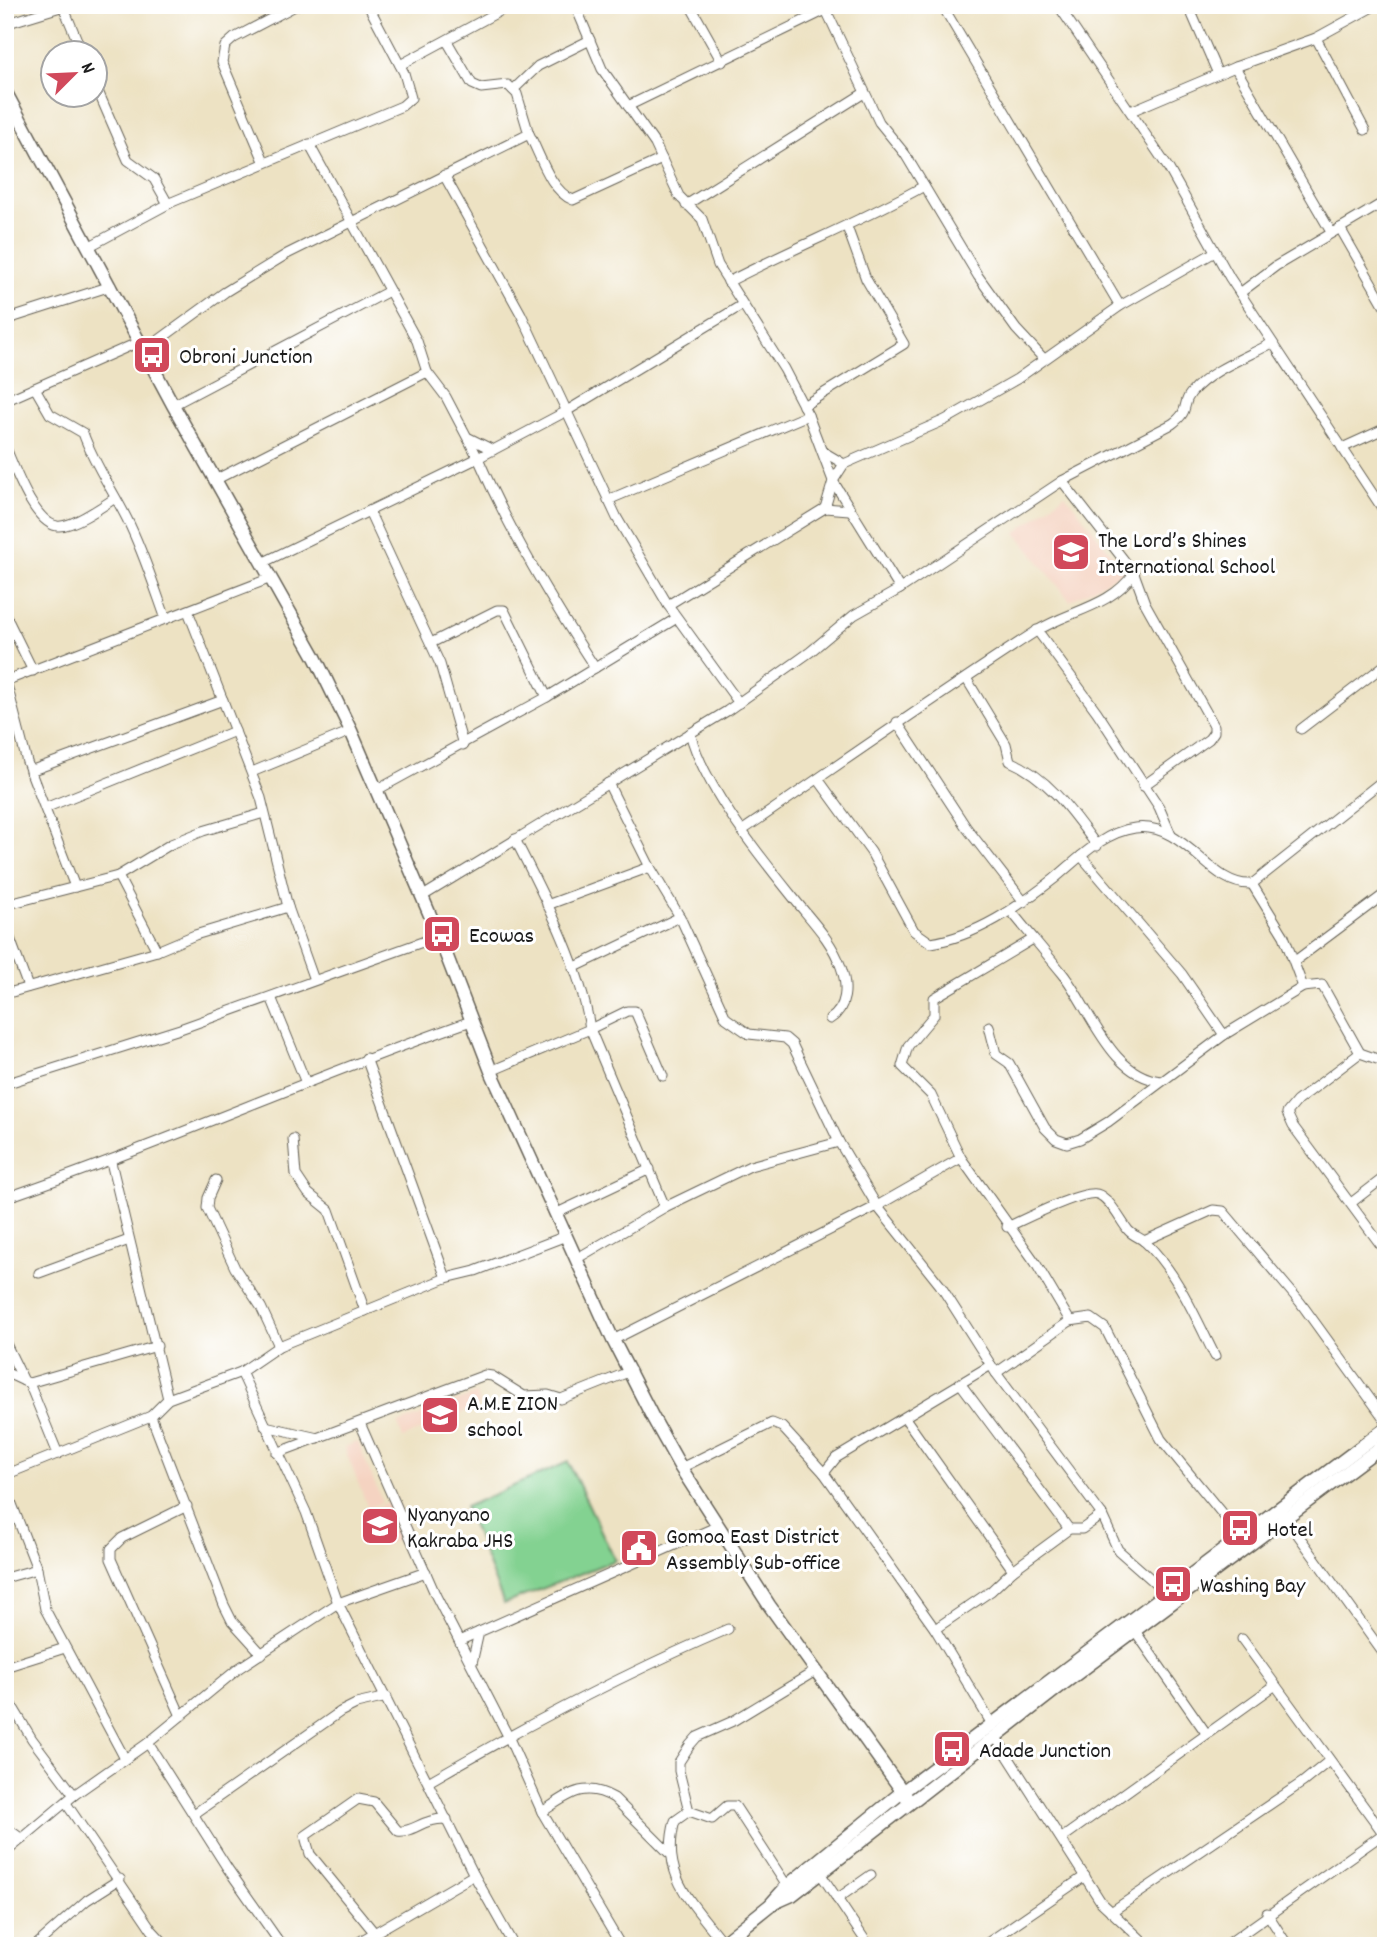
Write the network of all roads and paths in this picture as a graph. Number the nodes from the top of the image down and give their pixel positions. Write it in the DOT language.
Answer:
graph roads {
  1 [pos="297,5"];
  2 [pos="368,5"];
  3 [pos="511,5"];
  4 [pos="575,5"];
  5 [pos="690,5"];
  6 [pos="836,5"];
  7 [pos="942,5"];
  8 [pos="1058,5"];
  9 [pos="1188,5"];
  10 [pos="1376,5"];
  11 [pos="65,6"];
  12 [pos="825,10"];
  13 [pos="5,24"];
  14 [pos="77,38"];
  15 [pos="1316,38"];
  16 [pos="590,40"];
  17 [pos="447,41"];
  18 [pos="722,62"];
  19 [pos="400,65"];
  20 [pos="1235,66"];
  21 [pos="1218,74"];
  22 [pos="513,90"];
  23 [pos="5,91"];
  24 [pos="864,93"];
  25 [pos="628,106"];
  26 [pos="105,108"];
  27 [pos="1131,111"];
  28 [pos="1366,130"];
  29 [pos="529,134"];
  30 [pos="309,144"];
  31 [pos="662,159"];
  32 [pos="264,161"];
  33 [pos="444,175"];
  34 [pos="924,186"];
  35 [pos="1386,201"];
  36 [pos="168,204"];
  37 [pos="686,205"];
  38 [pos="350,222"];
  39 [pos="847,227"];
  40 [pos="1335,230"];
  41 [pos="90,246"];
  42 [pos="1215,252"];
  43 [pos="728,282"];
  44 [pos="111,286"];
  45 [pos="389,291"];
  46 [pos="1240,293"];
  47 [pos="742,304"];
  48 [pos="1120,306"];
  49 [pos="1386,308"];
  50 [pos="5,320"];
  51 [pos="1272,343"];
  52 [pos="141,346"];
  53 [pos="1044,359"];
  54 [pos="427,372"];
  55 [pos="35,388"];
  56 [pos="5,401"];
  57 [pos="173,405"];
  58 [pos="805,410"];
  59 [pos="565,412"];
  60 [pos="1386,428"];
  61 [pos="468,437"];
  62 [pos="5,446"];
  63 [pos="1342,448"];
  64 [pos="493,450"];
  65 [pos="822,451"];
  66 [pos="478,458"];
  67 [pos="844,464"];
  68 [pos="215,480"];
  69 [pos="833,481"];
  70 [pos="1062,481"];
  71 [pos="115,498"];
  72 [pos="608,500"];
  73 [pos="825,508"];
  74 [pos="849,510"];
  75 [pos="369,511"];
  76 [pos="1386,514"];
  77 [pos="262,563"];
  78 [pos="1134,573"];
  79 [pos="271,578"];
  80 [pos="900,589"];
  81 [pos="668,605"];
  82 [pos="188,611"];
  83 [pos="5,614"];
  84 [pos="677,618"];
  85 [pos="166,619"];
  86 [pos="1037,630"];
  87 [pos="431,643"];
  88 [pos="1386,664"];
  89 [pos="595,667"];
  90 [pos="33,671"];
  91 [pos="966,678"];
  92 [pos="6,681"];
  93 [pos="547,697"];
  94 [pos="223,700"];
  95 [pos="739,703"];
  96 [pos="897,722"];
  97 [pos="1301,729"];
  98 [pos="235,731"];
  99 [pos="351,731"];
  100 [pos="690,733"];
  101 [pos="463,745"];
  102 [pos="30,771"];
  103 [pos="252,772"];
  104 [pos="1386,778"];
  105 [pos="818,779"];
  106 [pos="608,783"];
  107 [pos="1143,786"];
  108 [pos="377,790"];
  109 [pos="45,808"];
  110 [pos="264,813"];
  111 [pos="743,830"];
  112 [pos="1171,835"];
  113 [pos="515,839"];
  114 [pos="1097,846"];
  115 [pos="1081,856"];
  116 [pos="650,867"];
  117 [pos="118,876"];
  118 [pos="1252,884"];
  119 [pos="75,887"];
  120 [pos="1385,895"];
  121 [pos="423,896"];
  122 [pos="1024,902"];
  123 [pos="5,905"];
  124 [pos="547,905"];
  125 [pos="288,907"];
  126 [pos="1011,911"];
  127 [pos="680,917"];
  128 [pos="5,925"];
  129 [pos="439,936"];
  130 [pos="1034,939"];
  131 [pos="157,951"];
  132 [pos="1295,961"];
  133 [pos="573,968"];
  134 [pos="314,980"];
  135 [pos="28,986"];
  136 [pos="1303,987"];
  137 [pos="5,994"];
  138 [pos="271,997"];
  139 [pos="830,1019"];
  140 [pos="471,1021"];
  141 [pos="989,1026"];
  142 [pos="590,1029"];
  143 [pos="1224,1035"];
  144 [pos="1360,1053"];
  145 [pos="1386,1057"];
  146 [pos="366,1058"];
  147 [pos="491,1070"];
  148 [pos="663,1076"];
  149 [pos="1144,1080"];
  150 [pos="1162,1081"];
  151 [pos="306,1083"];
  152 [pos="5,1084"];
  153 [pos="1145,1093"];
  154 [pos="293,1139"];
  155 [pos="839,1142"];
  156 [pos="961,1158"];
  157 [pos="111,1162"];
  158 [pos="649,1169"];
  159 [pos="1386,1176"];
  160 [pos="216,1180"];
  161 [pos="5,1198"];
  162 [pos="1351,1203"];
  163 [pos="877,1206"];
  164 [pos="665,1207"];
  165 [pos="555,1214"];
  166 [pos="1007,1227"];
  167 [pos="566,1236"];
  168 [pos="129,1240"];
  169 [pos="1143,1241"];
  170 [pos="1386,1252"];
  171 [pos="576,1259"];
  172 [pos="39,1273"];
  173 [pos="446,1278"];
  174 [pos="365,1311"];
  175 [pos="1070,1321"];
  176 [pos="613,1340"];
  177 [pos="5,1342"];
  178 [pos="157,1346"];
  179 [pos="279,1346"];
  180 [pos="1215,1356"];
  181 [pos="994,1369"];
  182 [pos="631,1371"];
  183 [pos="5,1372"];
  184 [pos="241,1372"];
  185 [pos="26,1382"];
  186 [pos="960,1384"];
  187 [pos="168,1399"];
  188 [pos="151,1416"];
  189 [pos="905,1418"];
  190 [pos="1386,1421"];
  191 [pos="360,1423"];
  192 [pos="265,1426"];
  193 [pos="1386,1429"];
  194 [pos="318,1438"];
  195 [pos="1386,1443"];
  196 [pos="278,1453"];
  197 [pos="58,1454"];
  198 [pos="681,1468"];
  199 [pos="824,1473"];
  200 [pos="5,1475"];
  201 [pos="5,1486"];
  202 [pos="187,1506"];
  203 [pos="1283,1514"];
  204 [pos="1102,1516"];
  205 [pos="718,1525"];
  206 [pos="1069,1530"];
  207 [pos="1241,1538"];
  208 [pos="37,1569"];
  209 [pos="1013,1570"];
  210 [pos="426,1573"];
  211 [pos="5,1578"];
  212 [pos="1168,1594"];
  213 [pos="338,1603"];
  214 [pos="729,1629"];
  215 [pos="935,1629"];
  216 [pos="1135,1631"];
  217 [pos="479,1632"];
  218 [pos="1242,1639"];
  219 [pos="461,1640"];
  220 [pos="65,1648"];
  221 [pos="262,1654"];
  222 [pos="1386,1657"];
  223 [pos="472,1663"];
  224 [pos="5,1667"];
  225 [pos="817,1670"];
  226 [pos="1274,1686"];
  227 [pos="5,1694"];
  228 [pos="387,1697"];
  229 [pos="181,1716"];
  230 [pos="994,1731"];
  231 [pos="1206,1733"];
  232 [pos="508,1736"];
  233 [pos="148,1743"];
  234 [pos="124,1757"];
  235 [pos="1329,1761"];
  236 [pos="430,1781"];
  237 [pos="74,1795"];
  238 [pos="906,1797"];
  239 [pos="66,1803"];
  240 [pos="689,1811"];
  241 [pos="542,1812"];
  242 [pos="194,1814"];
  243 [pos="447,1819"];
  244 [pos="5,1827"];
  245 [pos="1385,1835"];
  246 [pos="1062,1838"];
  247 [pos="22,1839"];
  248 [pos="5,1853"];
  249 [pos="669,1853"];
  250 [pos="820,1873"];
  251 [pos="474,1875"];
  252 [pos="871,1875"];
  253 [pos="1085,1876"];
  254 [pos="120,1879"];
  255 [pos="787,1886"];
  256 [pos="837,1899"];
  257 [pos="770,1905"];
  258 [pos="1111,1912"];
  259 [pos="1267,1913"];
  260 [pos="373,1931"];
  261 [pos="721,1944"];
  262 [pos="39,1945"];
  263 [pos="167,1946"];
  264 [pos="282,1946"];
  265 [pos="352,1946"];
  266 [pos="514,1946"];
  267 [pos="621,1946"];
  268 [pos="869,1946"];
  269 [pos="983,1946"];
  270 [pos="1148,1946"];
  271 [pos="1225,1946"];
  272 [pos="1288,1946"];
  1 -- 32 [label="street"];
  2 -- 19 [label="street"];
  3 -- 17 [label="street"];
  4 -- 16 [label="street"];
  5 -- 18 [label="street"];
  6 -- 12 [label="street"];
  7 -- 48 [label="street"];
  8 -- 27 [label="street"];
  9 -- 21 [label="street"];
  10 -- 15 [label="street"];
  11 -- 13 [label="street"];
  11 -- 14 [label="street"];
  12 -- 18 [label="street"];
  12 -- 24 [label="street"];
  15 -- 20 [label="street"];
  15 -- 28 [label="street"];
  16 -- 22 [label="street"];
  16 -- 25 [label="street"];
  17 -- 19 [label="street"];
  17 -- 22 [label="street"];
  18 -- 25 [label="street"];
  19 -- 30 [label="street"];
  20 -- 21 [label="street"];
  20 -- 40 [label="street"];
  21 -- 27 [label="street"];
  22 -- 29 [label="street"];
  23 -- 41 [label="street"];
  24 -- 34 [label="street"];
  24 -- 37 [label="street"];
  25 -- 31 [label="street"];
  26 -- 36 [label="street"];
  27 -- 42 [label="street"];
  29 -- 31 [label="street"];
  29 -- 33 [label="street"];
  30 -- 32 [label="street"];
  30 -- 38 [label="street"];
  31 -- 37 [label="street"];
  32 -- 36 [label="street"];
  33 -- 38 [label="street"];
  33 -- 59 [label="street"];
  34 -- 39 [label="street"];
  34 -- 53 [label="street"];
  35 -- 40 [label="street"];
  36 -- 41 [label="street"];
  37 -- 43 [label="street"];
  38 -- 45 [label="street"];
  38 -- 52 [label="street"];
  39 -- 43 [label="street"];
  39 -- 58 [label="street"];
  40 -- 46 [label="street"];
  40 -- 49 [label="street"];
  41 -- 44 [label="street"];
  42 -- 46 [label="street"];
  42 -- 48 [label="street"];
  43 -- 47 [label="street"];
  44 -- 50 [label="street"];
  44 -- 52 [label="street"];
  45 -- 54 [label="street"];
  45 -- 57 [label="street"];
  46 -- 51 [label="street"];
  47 -- 58 [label="street"];
  47 -- 59 [label="street"];
  48 -- 53 [label="street"];
  51 -- 63 [label="street"];
  51 -- 70 [label="street"];
  52 -- 55 [label="street"];
  52 -- 57 [label="street"];
  53 -- 67 [label="street"];
  54 -- 61 [label="street"];
  54 -- 68 [label="street"];
  55 -- 56 [label="street"];
  55 -- 71 [label="street"];
  57 -- 68 [label="street"];
  58 -- 65 [label="street"];
  58 -- 72 [label="street"];
  59 -- 64 [label="street"];
  59 -- 72 [label="street"];
  60 -- 63 [label="street"];
  61 -- 64 [label="street"];
  61 -- 66 [label="street"];
  62 -- 71 [label="street"];
  63 -- 76 [label="street"];
  64 -- 66 [label="street"];
  65 -- 67 [label="street"];
  65 -- 69 [label="street"];
  66 -- 75 [label="street"];
  66 -- 89 [label="street"];
  67 -- 69 [label="street"];
  68 -- 77 [label="street"];
  69 -- 73 [label="street"];
  69 -- 74 [label="street"];
  70 -- 78 [label="street"];
  70 -- 80 [label="street"];
  71 -- 85 [label="street"];
  72 -- 81 [label="street"];
  73 -- 74 [label="street"];
  73 -- 81 [label="street"];
  74 -- 80 [label="street"];
  75 -- 77 [label="street"];
  75 -- 87 [label="street"];
  77 -- 79 [label="street"];
  78 -- 86 [label="street"];
  78 -- 107 [label="street"];
  79 -- 82 [label="street"];
  79 -- 99 [label="street"];
  80 -- 95 [label="street"];
  81 -- 84 [label="street"];
  82 -- 85 [label="street"];
  82 -- 94 [label="street"];
  83 -- 90 [label="street"];
  84 -- 89 [label="street"];
  84 -- 95 [label="street"];
  85 -- 90 [label="street"];
  86 -- 91 [label="street"];
  86 -- 107 [label="street"];
  87 -- 93 [label="street"];
  87 -- 101 [label="street"];
  88 -- 97 [label="street"];
  89 -- 93 [label="street"];
  90 -- 92 [label="street"];
  91 -- 96 [label="street"];
  91 -- 114 [label="street"];
  92 -- 102 [label="street"];
  93 -- 101 [label="street"];
  94 -- 98 [label="street"];
  94 -- 102 [label="street"];
  95 -- 100 [label="street"];
  96 -- 105 [label="street"];
  96 -- 122 [label="street"];
  98 -- 103 [label="street"];
  98 -- 109 [label="street"];
  99 -- 103 [label="street"];
  99 -- 108 [label="street"];
  100 -- 106 [label="street"];
  100 -- 111 [label="street"];
  101 -- 108 [label="street"];
  102 -- 109 [label="street"];
  103 -- 110 [label="street"];
  104 -- 118 [label="street"];
  105 -- 111 [label="street"];
  105 -- 126 [label="street"];
  106 -- 113 [label="street"];
  106 -- 116 [label="street"];
  107 -- 112 [label="street"];
  108 -- 121 [label="street"];
  109 -- 119 [label="street"];
  110 -- 117 [label="street"];
  110 -- 125 [label="street"];
  111 -- 139 [label="street"];
  112 -- 114 [label="street"];
  112 -- 118 [label="street"];
  113 -- 121 [label="street"];
  113 -- 124 [label="street"];
  114 -- 115 [label="street"];
  115 -- 122 [label="street"];
  115 -- 143 [label="street"];
  116 -- 124 [label="street"];
  116 -- 127 [label="street"];
  117 -- 119 [label="street"];
  117 -- 131 [label="street"];
  118 -- 132 [label="street"];
  119 -- 123 [label="street"];
  120 -- 132 [label="street"];
  121 -- 129 [label="street"];
  122 -- 126 [label="street"];
  124 -- 133 [label="street"];
  125 -- 131 [label="street"];
  125 -- 134 [label="street"];
  126 -- 130 [label="street"];
  127 -- 133 [label="street"];
  127 -- 155 [label="street"];
  128 -- 135 [label="street"];
  129 -- 134 [label="street"];
  129 -- 140 [label="street"];
  130 -- 149 [label="street"];
  130 -- 156 [label="street"];
  131 -- 135 [label="street"];
  132 -- 136 [label="street"];
  133 -- 142 [label="street"];
  134 -- 138 [label="street"];
  135 -- 137 [label="street"];
  136 -- 143 [label="street"];
  136 -- 144 [label="street"];
  138 -- 151 [label="street"];
  138 -- 152 [label="street"];
  140 -- 146 [label="street"];
  140 -- 147 [label="street"];
  141 -- 153 [label="street"];
  142 -- 147 [label="street"];
  142 -- 148 [label="street"];
  142 -- 158 [label="street"];
  143 -- 150 [label="street"];
  144 -- 145 [label="street"];
  144 -- 162 [label="street"];
  146 -- 151 [label="street"];
  146 -- 173 [label="street"];
  147 -- 165 [label="street"];
  149 -- 150 [label="street"];
  149 -- 153 [label="street"];
  150 -- 153 [label="street"];
  151 -- 157 [label="street"];
  154 -- 174 [label="street"];
  155 -- 163 [label="street"];
  155 -- 164 [label="street"];
  156 -- 163 [label="street"];
  156 -- 166 [label="street"];
  157 -- 161 [label="street"];
  157 -- 168 [label="street"];
  158 -- 164 [label="street"];
  158 -- 165 [label="street"];
  159 -- 162 [label="street"];
  160 -- 179 [label="street"];
  162 -- 170 [label="street"];
  163 -- 176 [label="street"];
  163 -- 181 [label="street"];
  164 -- 171 [label="street"];
  165 -- 167 [label="street"];
  166 -- 169 [label="street"];
  166 -- 175 [label="street"];
  167 -- 171 [label="street"];
  167 -- 173 [label="street"];
  168 -- 172 [label="street"];
  168 -- 178 [label="street"];
  169 -- 180 [label="street"];
  169 -- 190 [label="street"];
  171 -- 176 [label="street"];
  173 -- 174 [label="street"];
  174 -- 179 [label="street"];
  175 -- 181 [label="street"];
  175 -- 207 [label="street"];
  176 -- 182 [label="street"];
  177 -- 185 [label="street"];
  178 -- 185 [label="street"];
  178 -- 187 [label="street"];
  179 -- 184 [label="street"];
  181 -- 186 [label="street"];
  181 -- 204 [label="street"];
  182 -- 191 [label="street"];
  182 -- 198 [label="street"];
  183 -- 185 [label="street"];
  184 -- 187 [label="street"];
  184 -- 192 [label="street"];
  185 -- 197 [label="street"];
  186 -- 189 [label="street"];
  186 -- 206 [label="street"];
  187 -- 188 [label="street"];
  188 -- 197 [label="street"];
  188 -- 202 [label="street"];
  189 -- 199 [label="street"];
  189 -- 209 [label="street"];
  191 -- 194 [label="street"];
  191 -- 210 [label="street"];
  192 -- 194 [label="street"];
  192 -- 196 [label="street"];
  193 -- 203 [label="street"];
  194 -- 196 [label="street"];
  195 -- 203 [label="street"];
  196 -- 213 [label="street"];
  197 -- 200 [label="street"];
  198 -- 199 [label="street"];
  198 -- 205 [label="street"];
  199 -- 215 [label="street"];
  201 -- 208 [label="street"];
  202 -- 221 [label="street"];
  202 -- 229 [label="street"];
  203 -- 207 [label="street"];
  203 -- 216 [label="street"];
  203 -- 222 [label="street"];
  204 -- 206 [label="street"];
  204 -- 212 [label="street"];
  205 -- 217 [label="street"];
  205 -- 225 [label="street"];
  206 -- 209 [label="street"];
  207 -- 212 [label="street"];
  208 -- 211 [label="street"];
  208 -- 220 [label="street"];
  209 -- 215 [label="street"];
  210 -- 213 [label="street"];
  210 -- 219 [label="street"];
  212 -- 230 [label="street"];
  213 -- 221 [label="street"];
  213 -- 228 [label="street"];
  214 -- 232 [label="street"];
  215 -- 230 [label="street"];
  216 -- 230 [label="street"];
  216 -- 231 [label="street"];
  217 -- 219 [label="street"];
  217 -- 223 [label="street"];
  218 -- 226 [label="street"];
  219 -- 223 [label="street"];
  220 -- 224 [label="street"];
  220 -- 234 [label="street"];
  221 -- 229 [label="street"];
  223 -- 232 [label="street"];
  225 -- 238 [label="street"];
  225 -- 240 [label="street"];
  226 -- 231 [label="street"];
  226 -- 235 [label="street"];
  227 -- 237 [label="street"];
  228 -- 236 [label="street"];
  228 -- 242 [label="street"];
  229 -- 233 [label="street"];
  230 -- 238 [label="street"];
  230 -- 246 [label="street"];
  231 -- 246 [label="street"];
  232 -- 236 [label="street"];
  232 -- 241 [label="street"];
  233 -- 234 [label="street"];
  233 -- 242 [label="street"];
  234 -- 237 [label="street"];
  235 -- 245 [label="street"];
  235 -- 258 [label="street"];
  236 -- 243 [label="street"];
  237 -- 239 [label="street"];
  238 -- 250 [label="street"];
  238 -- 255 [label="street"];
  239 -- 247 [label="street"];
  239 -- 254 [label="street"];
  240 -- 249 [label="street"];
  240 -- 255 [label="street"];
  241 -- 249 [label="street"];
  241 -- 267 [label="street"];
  242 -- 264 [label="street"];
  243 -- 251 [label="street"];
  243 -- 260 [label="street"];
  244 -- 247 [label="street"];
  245 -- 259 [label="street"];
  246 -- 253 [label="street"];
  247 -- 248 [label="street"];
  249 -- 261 [label="street"];
  250 -- 256 [label="street"];
  250 -- 257 [label="street"];
  251 -- 260 [label="street"];
  251 -- 266 [label="street"];
  252 -- 256 [label="street"];
  253 -- 258 [label="street"];
  253 -- 269 [label="street"];
  254 -- 262 [label="street"];
  254 -- 263 [label="street"];
  255 -- 257 [label="street"];
  256 -- 268 [label="street"];
  257 -- 261 [label="street"];
  258 -- 270 [label="street"];
  259 -- 271 [label="street"];
  259 -- 272 [label="street"];
  260 -- 265 [label="street"];
}
